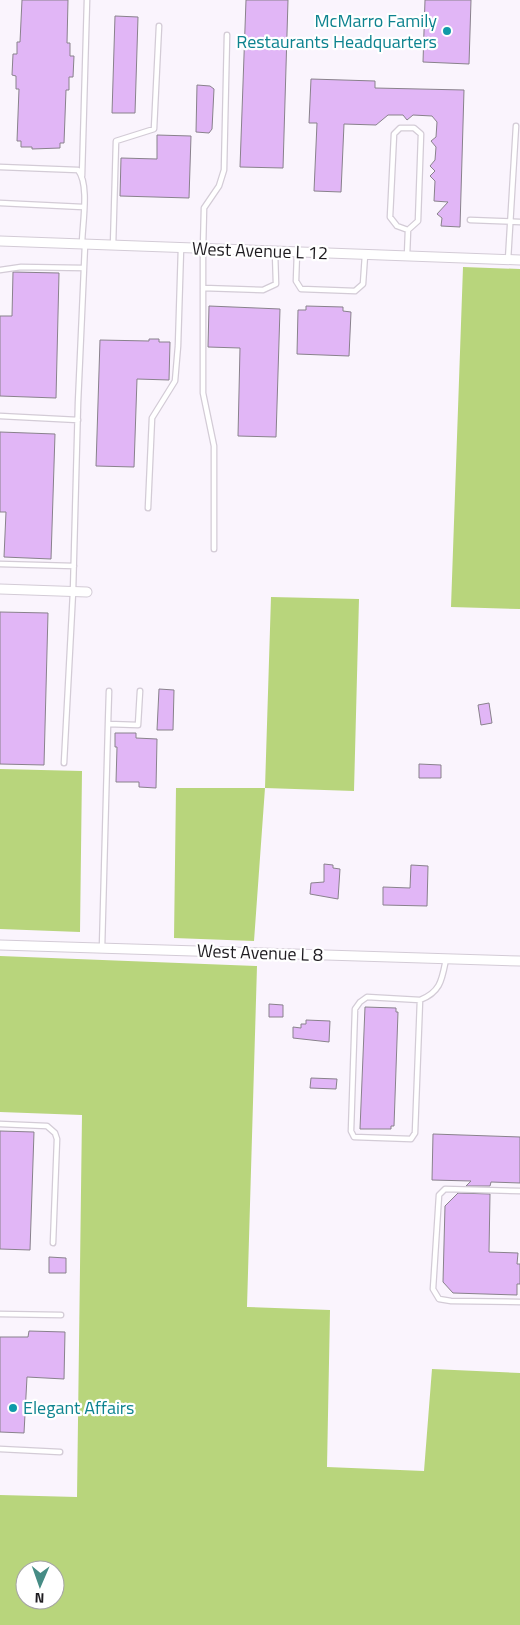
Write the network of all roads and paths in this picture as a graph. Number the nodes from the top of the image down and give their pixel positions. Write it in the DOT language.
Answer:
graph roads {
  1 [pos="87,0"];
  2 [pos="159,26"];
  3 [pos="227,34"];
  4 [pos="516,126"];
  5 [pos="0,167"];
  6 [pos="82,176"];
  7 [pos="0,202"];
  8 [pos="83,206"];
  9 [pos="470,220"];
  10 [pos="510,222"];
  11 [pos="520,222"];
  12 [pos="408,230"];
  13 [pos="0,241"];
  14 [pos="83,245"];
  15 [pos="113,246"];
  16 [pos="181,248"];
  17 [pos="203,249"];
  18 [pos="275,252"];
  19 [pos="297,252"];
  20 [pos="365,255"];
  21 [pos="407,256"];
  22 [pos="508,260"];
  23 [pos="520,260"];
  24 [pos="84,268"];
  25 [pos="0,270"];
  26 [pos="203,288"];
  27 [pos="0,416"];
  28 [pos="78,420"];
  29 [pos="148,508"];
  30 [pos="214,549"];
  31 [pos="0,564"];
  32 [pos="74,566"];
  33 [pos="0,589"];
  34 [pos="73,592"];
  35 [pos="87,592"];
  36 [pos="109,691"];
  37 [pos="140,691"];
  38 [pos="108,724"];
  39 [pos="64,763"];
  40 [pos="0,944"];
  41 [pos="102,948"];
  42 [pos="446,959"];
  43 [pos="520,961"];
  44 [pos="420,1000"];
  45 [pos="0,1124"];
  46 [pos="520,1191"];
  47 [pos="54,1244"];
  48 [pos="520,1302"];
  49 [pos="0,1314"];
  50 [pos="61,1315"];
  51 [pos="0,1449"];
  52 [pos="60,1452"];
  1 -- 6 [label="lane"];
  2 -- 15 [label="lane"];
  3 -- 17 [label="lane"];
  4 -- 10 [label="lane"];
  5 -- 6 [label="lane"];
  6 -- 8 [label="lane"];
  7 -- 8 [label="lane"];
  8 -- 14 [label="lane"];
  9 -- 10 [label="lane"];
  10 -- 11 [label="lane"];
  10 -- 22 [label="lane"];
  12 -- 12 [label="lane"];
  12 -- 21 [label="lane"];
  13 -- 14 [label="street, West Avenue L 12"];
  14 -- 15 [label="street, West Avenue L 12"];
  14 -- 24 [label="lane"];
  15 -- 16 [label="street, West Avenue L 12"];
  16 -- 17 [label="street, West Avenue L 12"];
  16 -- 29 [label="lane"];
  17 -- 18 [label="street, West Avenue L 12"];
  17 -- 26 [label="lane"];
  18 -- 19 [label="street, West Avenue L 12"];
  18 -- 26 [label="lane"];
  19 -- 20 [label="street, West Avenue L 12"];
  19 -- 20 [label="lane"];
  20 -- 21 [label="street, West Avenue L 12"];
  21 -- 22 [label="street, West Avenue L 12"];
  22 -- 23 [label="street, West Avenue L 12"];
  24 -- 25 [label="lane"];
  24 -- 28 [label="lane"];
  26 -- 30 [label="lane"];
  27 -- 28 [label="lane"];
  28 -- 32 [label="lane"];
  31 -- 32 [label="lane"];
  32 -- 34 [label="lane"];
  33 -- 34 [label="street"];
  34 -- 35 [label="street"];
  34 -- 39 [label="lane"];
  36 -- 38 [label="lane"];
  37 -- 38 [label="lane"];
  38 -- 41 [label="lane"];
  40 -- 41 [label="street, West Avenue L 8"];
  41 -- 42 [label="street, West Avenue L 8"];
  42 -- 43 [label="street, West Avenue L 8"];
  42 -- 44 [label="lane"];
  44 -- 44 [label="lane"];
  45 -- 47 [label="lane"];
  46 -- 48 [label="lane"];
  49 -- 50 [label="lane"];
  51 -- 52 [label="lane"];
}
